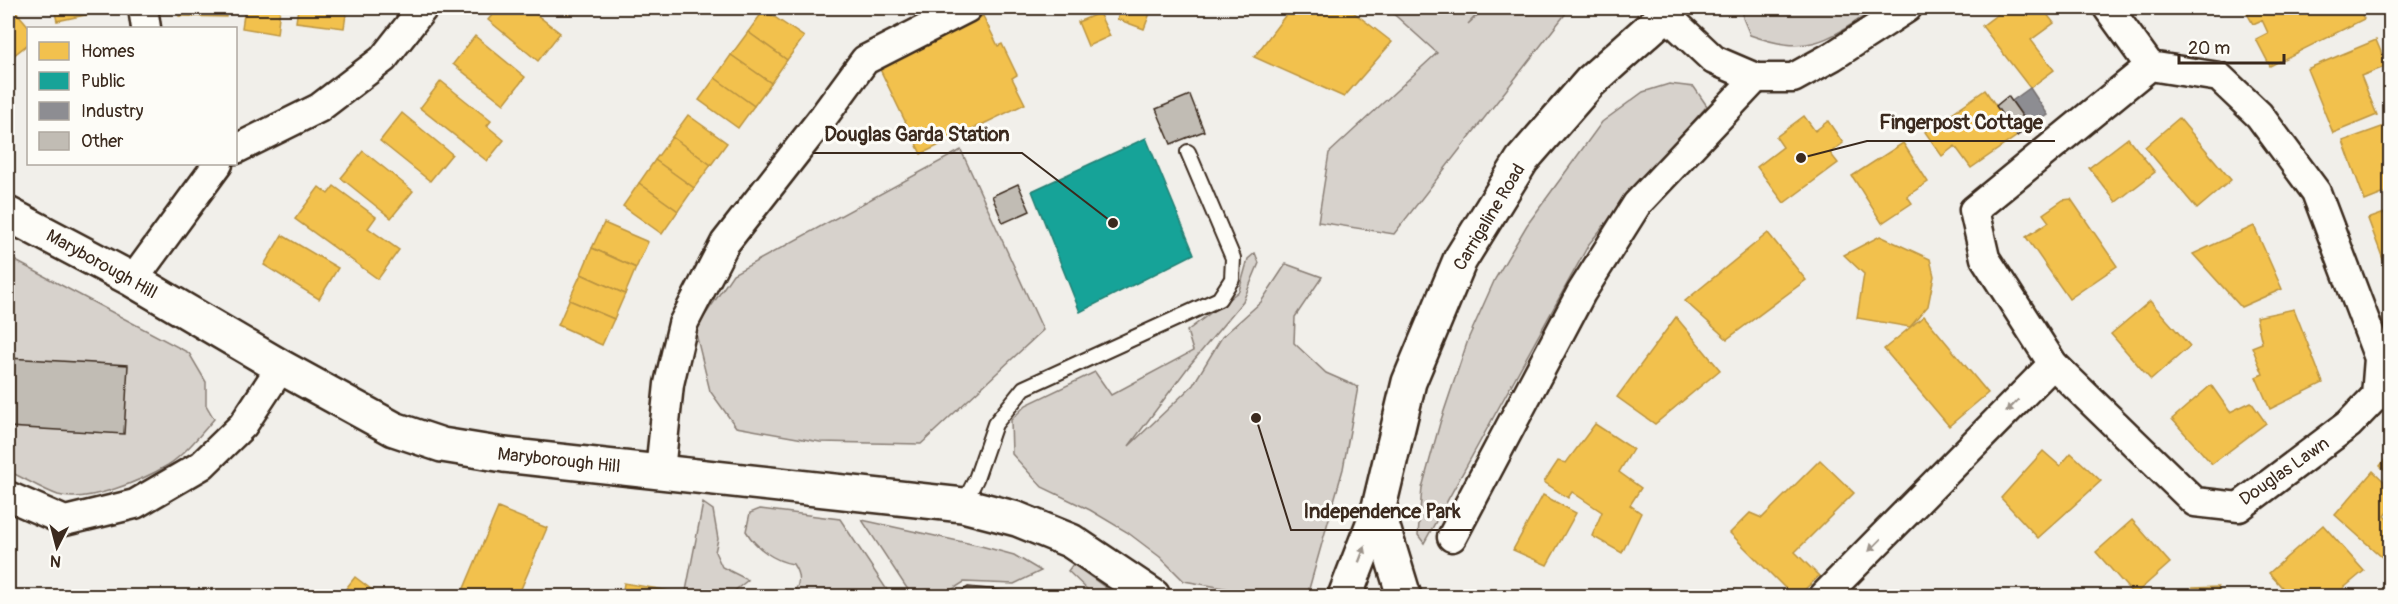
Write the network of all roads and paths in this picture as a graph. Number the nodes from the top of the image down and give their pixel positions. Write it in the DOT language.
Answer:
graph roads {
  1 [pos="143,8"];
  2 [pos="423,8"];
  3 [pos="966,8"];
  4 [pos="1907,8"];
  5 [pos="2108,8"];
  6 [pos="1669,11"];
  7 [pos="146,27"];
  8 [pos="2150,66"];
  9 [pos="1756,78"];
  10 [pos="237,149"];
  11 [pos="1188,152"];
  12 [pos="217,165"];
  13 [pos="8,214"];
  14 [pos="133,280"];
  15 [pos="2053,364"];
  16 [pos="280,367"];
  17 [pos="660,471"];
  18 [pos="8,496"];
  19 [pos="963,505"];
  20 [pos="1378,511"];
  21 [pos="1452,537"];
  22 [pos="1150,595"];
  23 [pos="1345,597"];
  24 [pos="1404,597"];
  25 [pos="1824,597"];
  1 -- 7 [label="street"];
  2 -- 10 [label="street"];
  3 -- 17 [label="street"];
  4 -- 9 [label="street"];
  5 -- 8 [label="street"];
  6 -- 9 [label="street"];
  6 -- 20 [label="street, Carrigaline Road"];
  8 -- 15 [label="street, Douglas Lawn"];
  8 -- 15 [label="street, Douglas Lawn"];
  9 -- 21 [label="street"];
  11 -- 19 [label="lane"];
  12 -- 14 [label="street"];
  13 -- 14 [label="street, Maryborough Hill"];
  14 -- 16 [label="street, Maryborough Hill"];
  15 -- 25 [label="street, one-way"];
  16 -- 17 [label="street, Maryborough Hill"];
  16 -- 18 [label="street"];
  17 -- 19 [label="street, Maryborough Hill"];
  19 -- 22 [label="street, Maryborough Hill"];
  23 -- 20 [label="street, Carrigaline Road, one-way"];
  20 -- 24 [label="street"];
}
